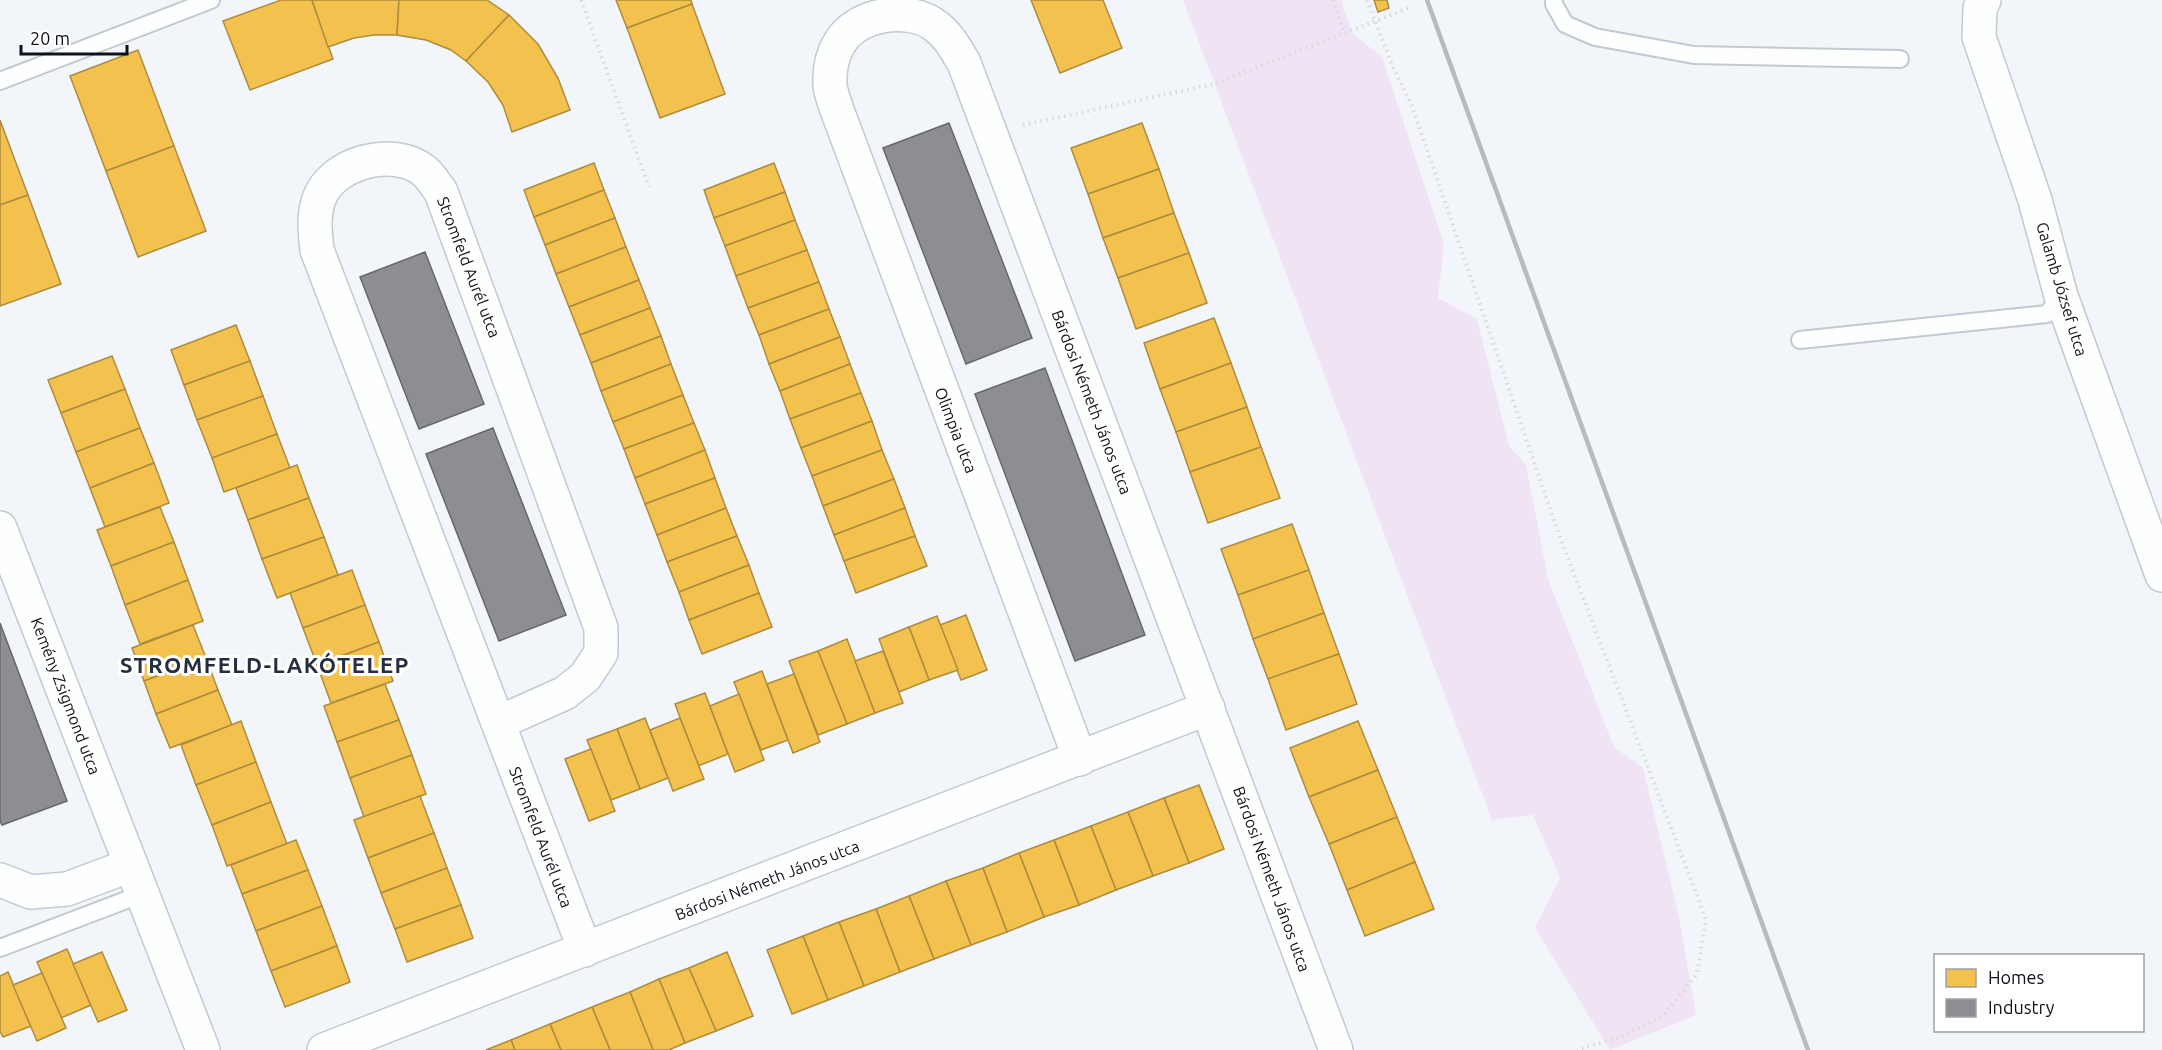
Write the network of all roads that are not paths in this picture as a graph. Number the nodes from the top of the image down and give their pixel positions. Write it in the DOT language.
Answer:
graph roads {
  1 [pos="211,0"];
  2 [pos="1554,0"];
  3 [pos="1984,0"];
  4 [pos="1900,59"];
  5 [pos="0,81"];
  6 [pos="976,95"];
  7 [pos="2061,296"];
  8 [pos="1800,339"];
  9 [pos="0,528"];
  10 [pos="2162,575"];
  11 [pos="1208,708"];
  12 [pos="498,723"];
  13 [pos="1080,759"];
  14 [pos="0,880"];
  15 [pos="137,880"];
  16 [pos="0,948"];
  17 [pos="585,950"];
  18 [pos="203,1050"];
  19 [pos="324,1050"];
  20 [pos="1336,1050"];
  1 -- 5 [label="lane"];
  2 -- 4 [label="lane"];
  3 -- 7 [label="street, Galamb József utca"];
  6 -- 11 [label="street, Bárdosi Németh János utca"];
  6 -- 13 [label="street, Olimpia utca"];
  7 -- 8 [label="lane"];
  7 -- 10 [label="street, Galamb József utca"];
  9 -- 15 [label="street, Kemény Zsigmond utca"];
  11 -- 13 [label="street, Bárdosi Németh János utca"];
  11 -- 20 [label="street, Bárdosi Németh János utca"];
  12 -- 12 [label="street, Stromfeld Aurél utca"];
  12 -- 17 [label="street, Stromfeld Aurél utca"];
  13 -- 17 [label="street, Bárdosi Németh János utca"];
  14 -- 15 [label="street"];
  15 -- 16 [label="lane"];
  15 -- 18 [label="street, Kemény Zsigmond utca"];
  17 -- 19 [label="street, Bárdosi Németh János utca"];
}
